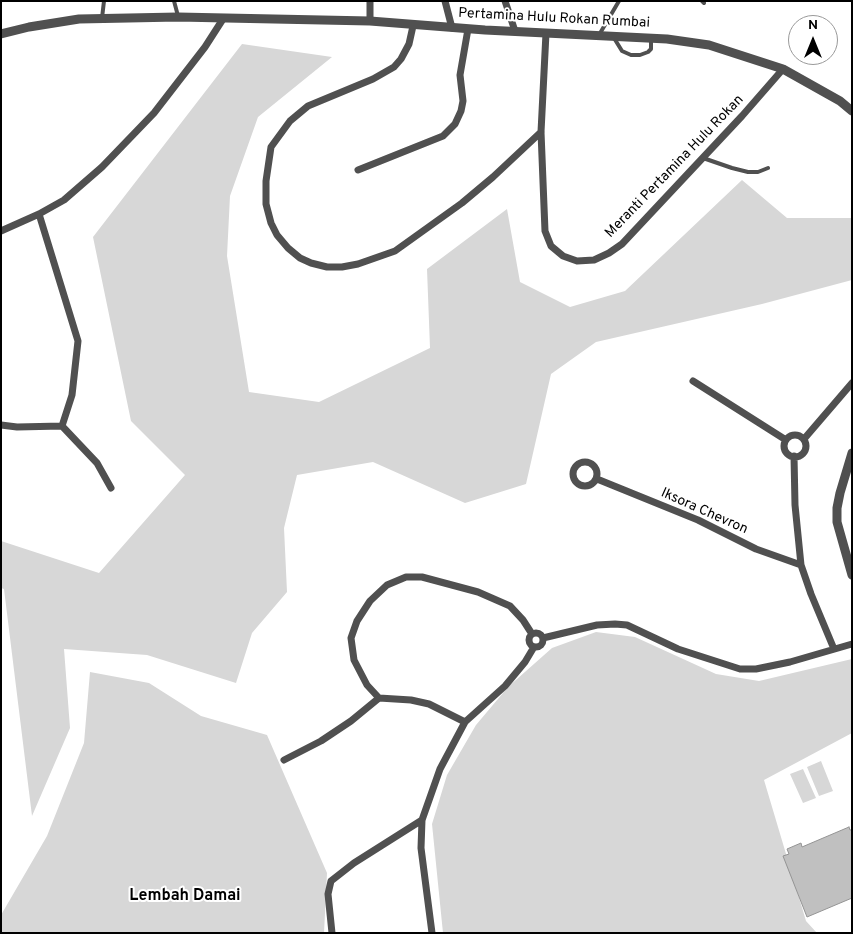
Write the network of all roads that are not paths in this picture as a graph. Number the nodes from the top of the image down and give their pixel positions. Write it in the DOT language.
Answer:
graph roads {
  1 [pos="104,1"];
  2 [pos="174,1"];
  3 [pos="370,1"];
  4 [pos="445,1"];
  5 [pos="505,1"];
  6 [pos="620,1"];
  7 [pos="178,17"];
  8 [pos="102,18"];
  9 [pos="223,19"];
  10 [pos="370,21"];
  11 [pos="413,26"];
  12 [pos="452,28"];
  13 [pos="468,29"];
  14 [pos="515,31"];
  15 [pos="546,33"];
  16 [pos="1,34"];
  17 [pos="599,35"];
  18 [pos="613,36"];
  19 [pos="651,38"];
  20 [pos="783,69"];
  21 [pos="852,111"];
  22 [pos="541,132"];
  23 [pos="703,158"];
  24 [pos="768,168"];
  25 [pos="358,170"];
  26 [pos="40,214"];
  27 [pos="1,231"];
  28 [pos="693,381"];
  29 [pos="851,385"];
  30 [pos="1,425"];
  31 [pos="62,426"];
  32 [pos="804,439"];
  33 [pos="786,440"];
  34 [pos="852,453"];
  35 [pos="794,456"];
  36 [pos="597,479"];
  37 [pos="111,488"];
  38 [pos="801,565"];
  39 [pos="852,575"];
  40 [pos="532,634"];
  41 [pos="543,638"];
  42 [pos="852,644"];
  43 [pos="534,647"];
  44 [pos="834,649"];
  45 [pos="378,698"];
  46 [pos="466,722"];
  47 [pos="284,760"];
  48 [pos="422,820"];
  49 [pos="332,933"];
  50 [pos="432,933"];
  1 -- 8 [label="lane"];
  2 -- 7 [label="lane"];
  3 -- 10 [label="street"];
  4 -- 12 [label="street"];
  5 -- 14 [label="street"];
  6 -- 17 [label="lane"];
  7 -- 8 [label="street, Pertamina Hulu Rokan Rumbai"];
  7 -- 9 [label="street, Pertamina Hulu Rokan Rumbai"];
  8 -- 16 [label="street, Pertamina Hulu Rokan Rumbai"];
  9 -- 10 [label="street, Pertamina Hulu Rokan Rumbai"];
  9 -- 26 [label="street"];
  10 -- 11 [label="street, Pertamina Hulu Rokan Rumbai"];
  11 -- 12 [label="street, Pertamina Hulu Rokan Rumbai"];
  11 -- 22 [label="street"];
  12 -- 13 [label="street, Pertamina Hulu Rokan Rumbai"];
  13 -- 14 [label="street, Pertamina Hulu Rokan Rumbai"];
  13 -- 25 [label="street"];
  14 -- 15 [label="street, Pertamina Hulu Rokan Rumbai"];
  15 -- 17 [label="street, Pertamina Hulu Rokan Rumbai"];
  15 -- 22 [label="street, Meranti Pertamina Hulu Rokan"];
  17 -- 18 [label="street, Pertamina Hulu Rokan Rumbai"];
  18 -- 19 [label="street, Pertamina Hulu Rokan Rumbai"];
  18 -- 19 [label="lane"];
  19 -- 20 [label="street, Pertamina Hulu Rokan Rumbai"];
  20 -- 21 [label="street, Pertamina Hulu Rokan Rumbai"];
  20 -- 23 [label="street, Meranti Pertamina Hulu Rokan"];
  22 -- 23 [label="street, Meranti Pertamina Hulu Rokan"];
  23 -- 24 [label="lane"];
  26 -- 27 [label="street"];
  26 -- 31 [label="street"];
  28 -- 33 [label="street"];
  29 -- 32 [label="street"];
  30 -- 31 [label="street"];
  31 -- 37 [label="street"];
  32 -- 33 [label="street"];
  32 -- 35 [label="street"];
  33 -- 35 [label="street"];
  34 -- 39 [label="street"];
  35 -- 38 [label="street"];
  36 -- 38 [label="street, Iksora Chevron"];
  38 -- 44 [label="street"];
  40 -- 41 [label="street"];
  40 -- 43 [label="street"];
  40 -- 45 [label="street"];
  41 -- 43 [label="street"];
  41 -- 44 [label="street"];
  42 -- 44 [label="street"];
  43 -- 46 [label="street"];
  45 -- 46 [label="street"];
  45 -- 47 [label="street"];
  46 -- 48 [label="street"];
  48 -- 49 [label="street"];
  48 -- 50 [label="street"];
}
